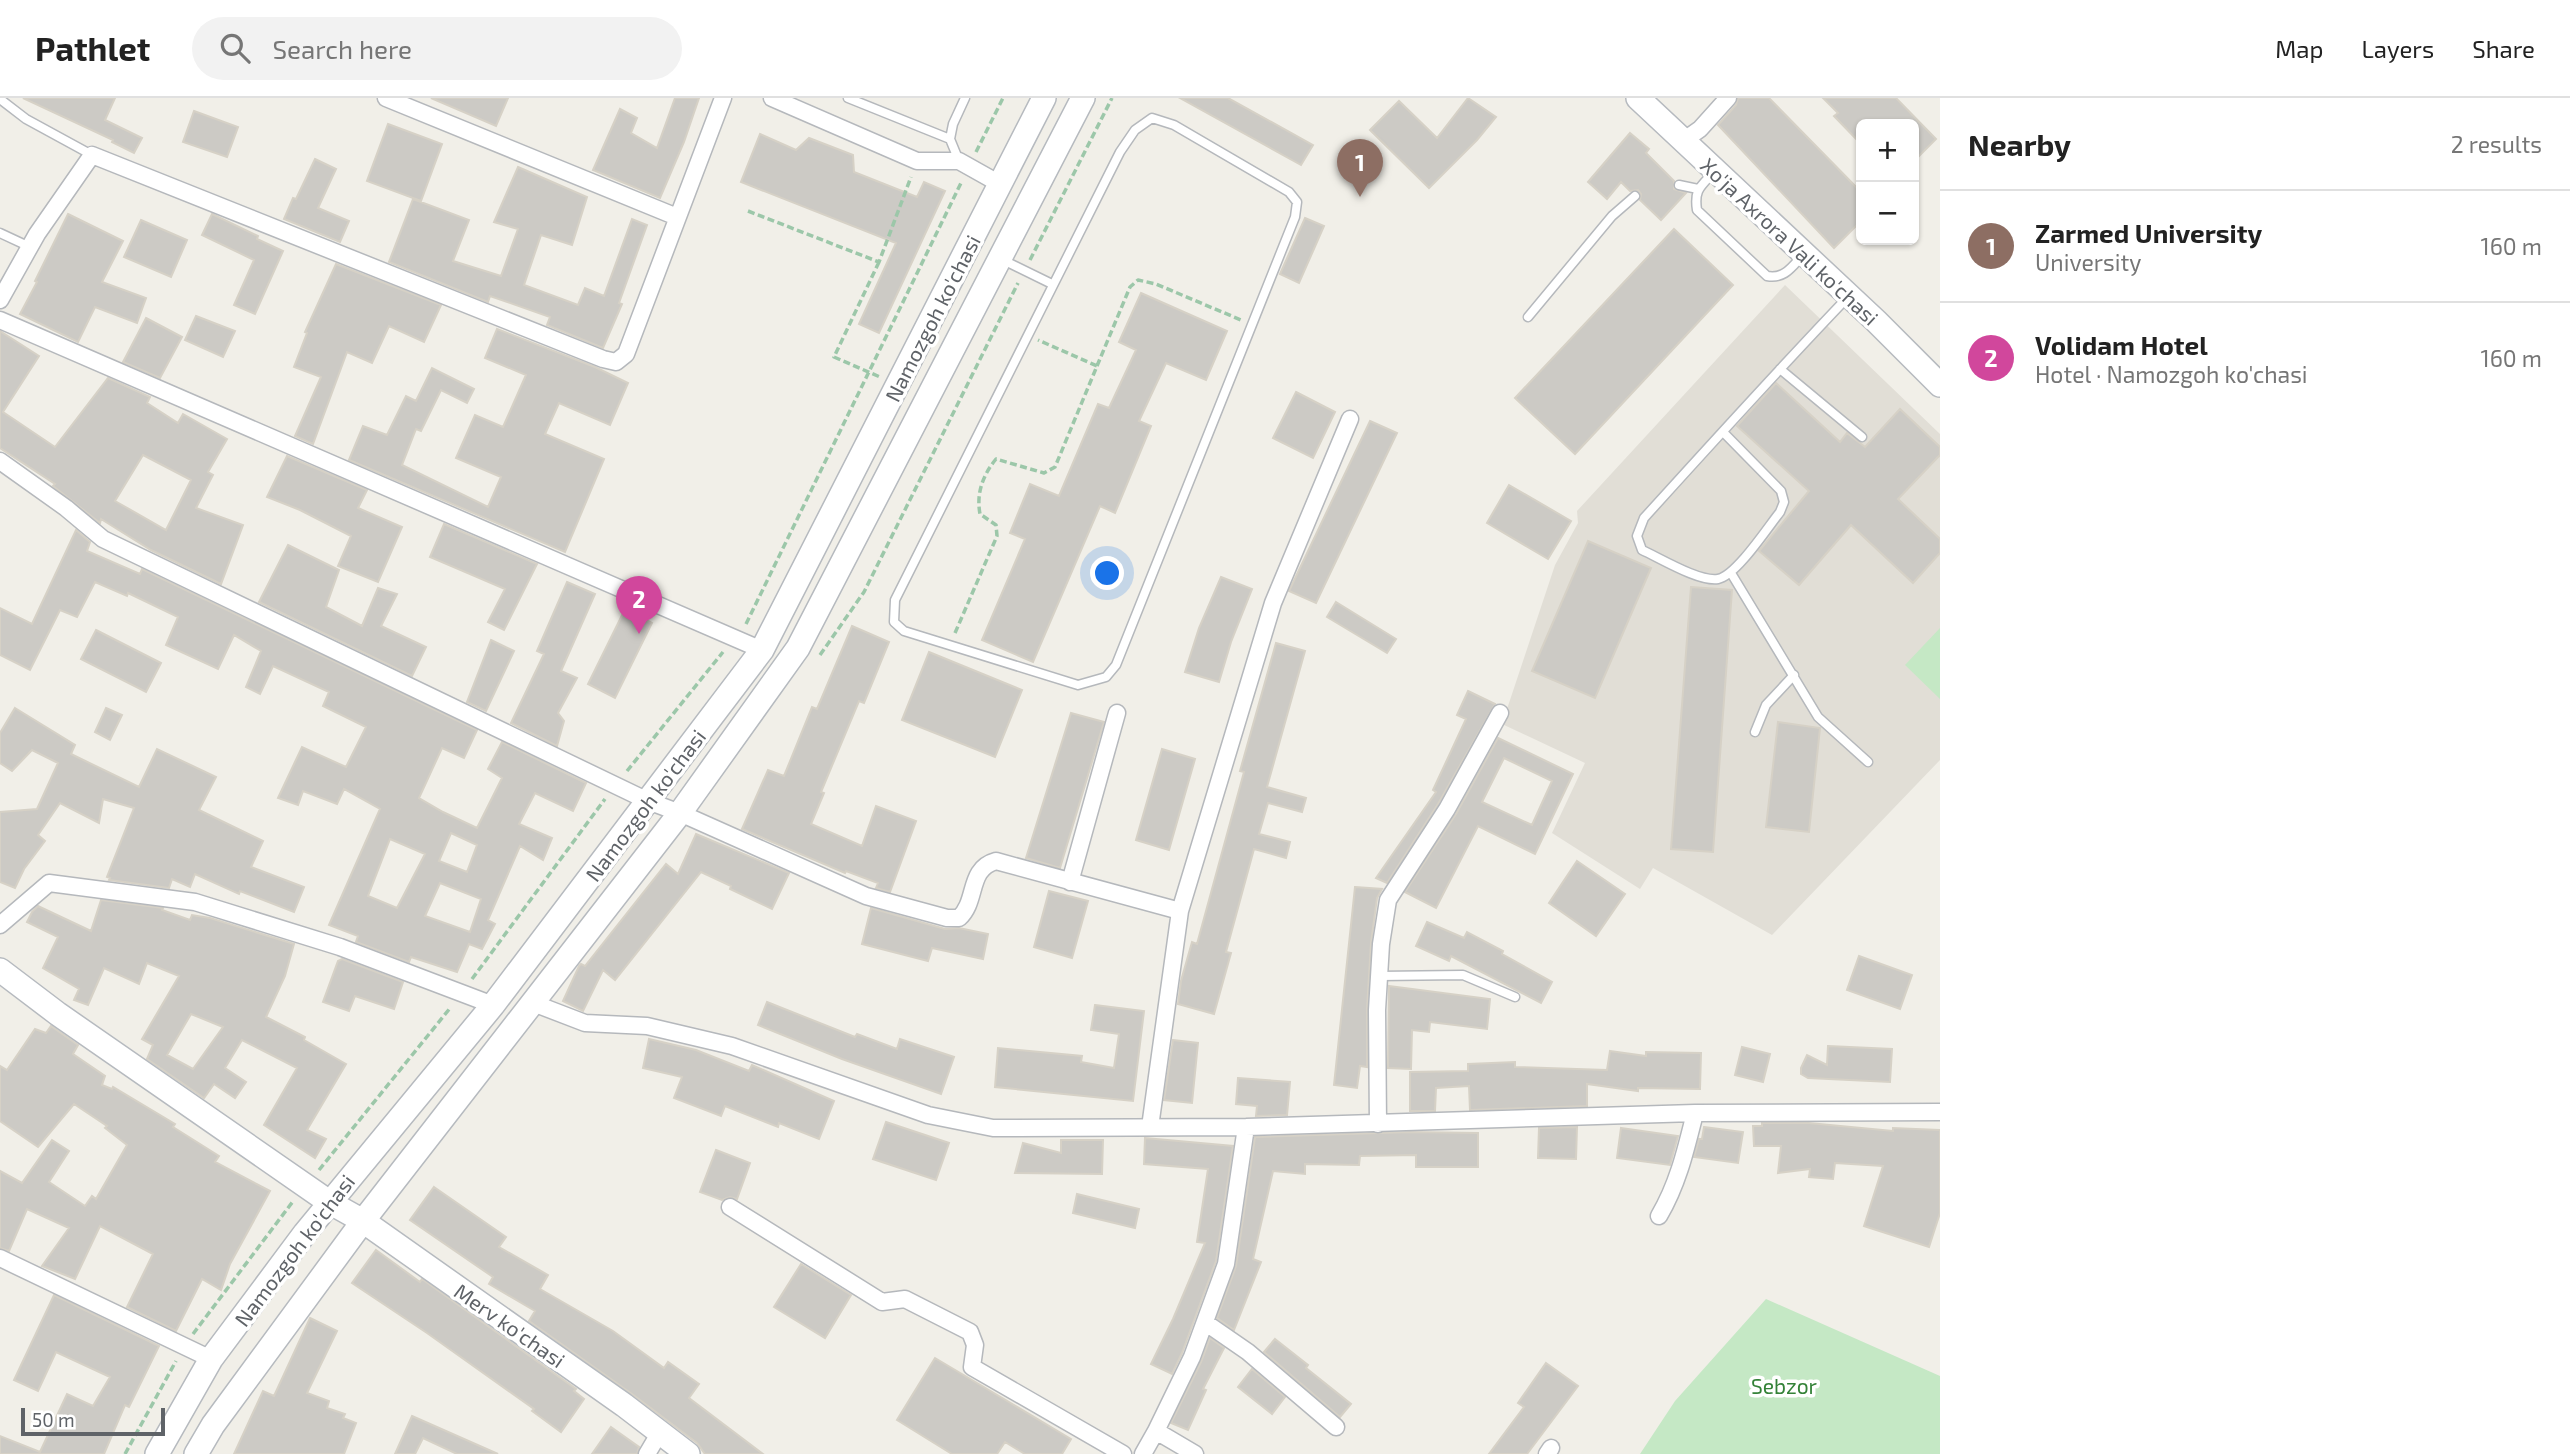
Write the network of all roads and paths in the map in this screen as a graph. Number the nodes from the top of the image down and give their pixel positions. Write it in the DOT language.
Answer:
graph roads {
  1 [pos="386,98"];
  2 [pos="723,98"];
  3 [pos="772,98"];
  4 [pos="848,98"];
  5 [pos="965,98"];
  6 [pos="1044,98"];
  7 [pos="1083,98"];
  8 [pos="1112,98"];
  9 [pos="1637,98"];
  10 [pos="1728,98"];
  11 [pos="0,99"];
  12 [pos="950,139"];
  13 [pos="1683,141"];
  14 [pos="92,155"];
  15 [pos="916,161"];
  16 [pos="959,161"];
  17 [pos="1715,170"];
  18 [pos="1000,184"];
  19 [pos="1679,185"];
  20 [pos="1698,189"];
  21 [pos="1635,196"];
  22 [pos="748,211"];
  23 [pos="677,217"];
  24 [pos="0,233"];
  25 [pos="30,247"];
  26 [pos="1803,254"];
  27 [pos="1001,258"];
  28 [pos="879,262"];
  29 [pos="1024,271"];
  30 [pos="1052,284"];
  31 [pos="1849,296"];
  32 [pos="0,300"];
  33 [pos="1528,317"];
  34 [pos="0,320"];
  35 [pos="1252,325"];
  36 [pos="1027,335"];
  37 [pos="1097,366"];
  38 [pos="1780,369"];
  39 [pos="897,385"];
  40 [pos="1940,385"];
  41 [pos="1350,419"];
  42 [pos="1723,432"];
  43 [pos="1862,437"];
  44 [pos="0,461"];
  45 [pos="1731,573"];
  46 [pos="949,645"];
  47 [pos="762,650"];
  48 [pos="817,658"];
  49 [pos="1794,675"];
  50 [pos="1117,713"];
  51 [pos="1500,713"];
  52 [pos="1755,732"];
  53 [pos="1868,762"];
  54 [pos="648,801"];
  55 [pos="680,813"];
  56 [pos="1070,882"];
  57 [pos="1180,911"];
  58 [pos="0,925"];
  59 [pos="0,970"];
  60 [pos="1379,976"];
  61 [pos="1515,997"];
  62 [pos="533,1003"];
  63 [pos="493,1005"];
  64 [pos="1940,1112"];
  65 [pos="1695,1113"];
  66 [pos="1378,1124"];
  67 [pos="1150,1127"];
  68 [pos="1246,1127"];
  69 [pos="329,1202"];
  70 [pos="730,1207"];
  71 [pos="1659,1216"];
  72 [pos="363,1221"];
  73 [pos="0,1258"];
  74 [pos="1206,1323"];
  75 [pos="211,1359"];
  76 [pos="1336,1427"];
  77 [pos="660,1432"];
  78 [pos="1156,1432"];
  79 [pos="157,1454"];
  80 [pos="196,1454"];
  81 [pos="647,1454"];
  82 [pos="688,1454"];
  83 [pos="1123,1454"];
  84 [pos="1143,1454"];
  85 [pos="1195,1454"];
  1 -- 23 [label="street"];
  2 -- 23 [label="street"];
  3 -- 15 [label="street"];
  4 -- 12 [label="lane"];
  5 -- 12 [label="lane"];
  6 -- 18 [label="main road, Namozgoh ko'chasi"];
  7 -- 27 [label="main road, Namozgoh ko'chasi"];
  8 -- 29 [label="path"];
  9 -- 13 [label="main road, Xo'ja Axrora Vali ko'chasi"];
  10 -- 13 [label="street"];
  11 -- 14 [label="lane"];
  12 -- 16 [label="lane"];
  13 -- 17 [label="main road, Xo'ja Axrora Vali ko'chasi"];
  14 -- 23 [label="street"];
  14 -- 25 [label="street"];
  15 -- 16 [label="street"];
  15 -- 28 [label="path"];
  16 -- 18 [label="street"];
  17 -- 20 [label="lane"];
  17 -- 26 [label="main road, Xo'ja Axrora Vali ko'chasi"];
  18 -- 39 [label="main road, Namozgoh ko'chasi"];
  19 -- 20 [label="lane"];
  20 -- 26 [label="lane"];
  21 -- 33 [label="lane"];
  22 -- 28 [label="path"];
  24 -- 25 [label="lane"];
  25 -- 32 [label="street"];
  26 -- 31 [label="main road, Xo'ja Axrora Vali ko'chasi"];
  27 -- 29 [label="lane"];
  27 -- 55 [label="main road, Namozgoh ko'chasi"];
  28 -- 39 [label="path"];
  29 -- 30 [label="lane"];
  29 -- 48 [label="path"];
  30 -- 35 [label="lane"];
  30 -- 36 [label="lane"];
  31 -- 38 [label="lane"];
  31 -- 40 [label="main road, Xo'ja Axrora Vali ko'chasi"];
  34 -- 47 [label="street"];
  35 -- 37 [label="path"];
  35 -- 46 [label="lane"];
  36 -- 37 [label="path"];
  36 -- 46 [label="lane"];
  37 -- 46 [label="path"];
  38 -- 42 [label="lane"];
  38 -- 43 [label="lane"];
  39 -- 47 [label="main road, Namozgoh ko'chasi"];
  41 -- 57 [label="street"];
  42 -- 45 [label="lane"];
  42 -- 45 [label="lane"];
  44 -- 54 [label="street"];
  45 -- 49 [label="lane"];
  47 -- 54 [label="main road, Namozgoh ko'chasi"];
  49 -- 52 [label="lane"];
  49 -- 53 [label="lane"];
  50 -- 56 [label="street"];
  51 -- 60 [label="street"];
  54 -- 55 [label="street"];
  54 -- 63 [label="main road, Namozgoh ko'chasi"];
  55 -- 56 [label="street"];
  55 -- 62 [label="main road, Namozgoh ko'chasi"];
  56 -- 57 [label="street"];
  57 -- 67 [label="street"];
  58 -- 63 [label="street"];
  59 -- 69 [label="main road, Merv ko'chasi"];
  60 -- 61 [label="lane"];
  60 -- 66 [label="street"];
  62 -- 67 [label="street"];
  62 -- 72 [label="main road, Namozgoh ko'chasi"];
  63 -- 69 [label="main road, Namozgoh ko'chasi"];
  64 -- 65 [label="street"];
  65 -- 66 [label="street"];
  65 -- 71 [label="street"];
  66 -- 68 [label="street"];
  67 -- 68 [label="street"];
  68 -- 74 [label="street"];
  69 -- 72 [label="main road, Merv ko'chasi"];
  69 -- 75 [label="main road, Namozgoh ko'chasi"];
  70 -- 83 [label="street"];
  72 -- 77 [label="main road, Merv ko'chasi"];
  72 -- 80 [label="main road, Namozgoh ko'chasi"];
  73 -- 75 [label="street"];
  74 -- 76 [label="street"];
  74 -- 78 [label="street"];
  75 -- 79 [label="main road, Namozgoh ko'chasi"];
  77 -- 81 [label="street"];
  77 -- 82 [label="main road, Merv ko'chasi"];
  78 -- 84 [label="street"];
  78 -- 85 [label="street"];
}
